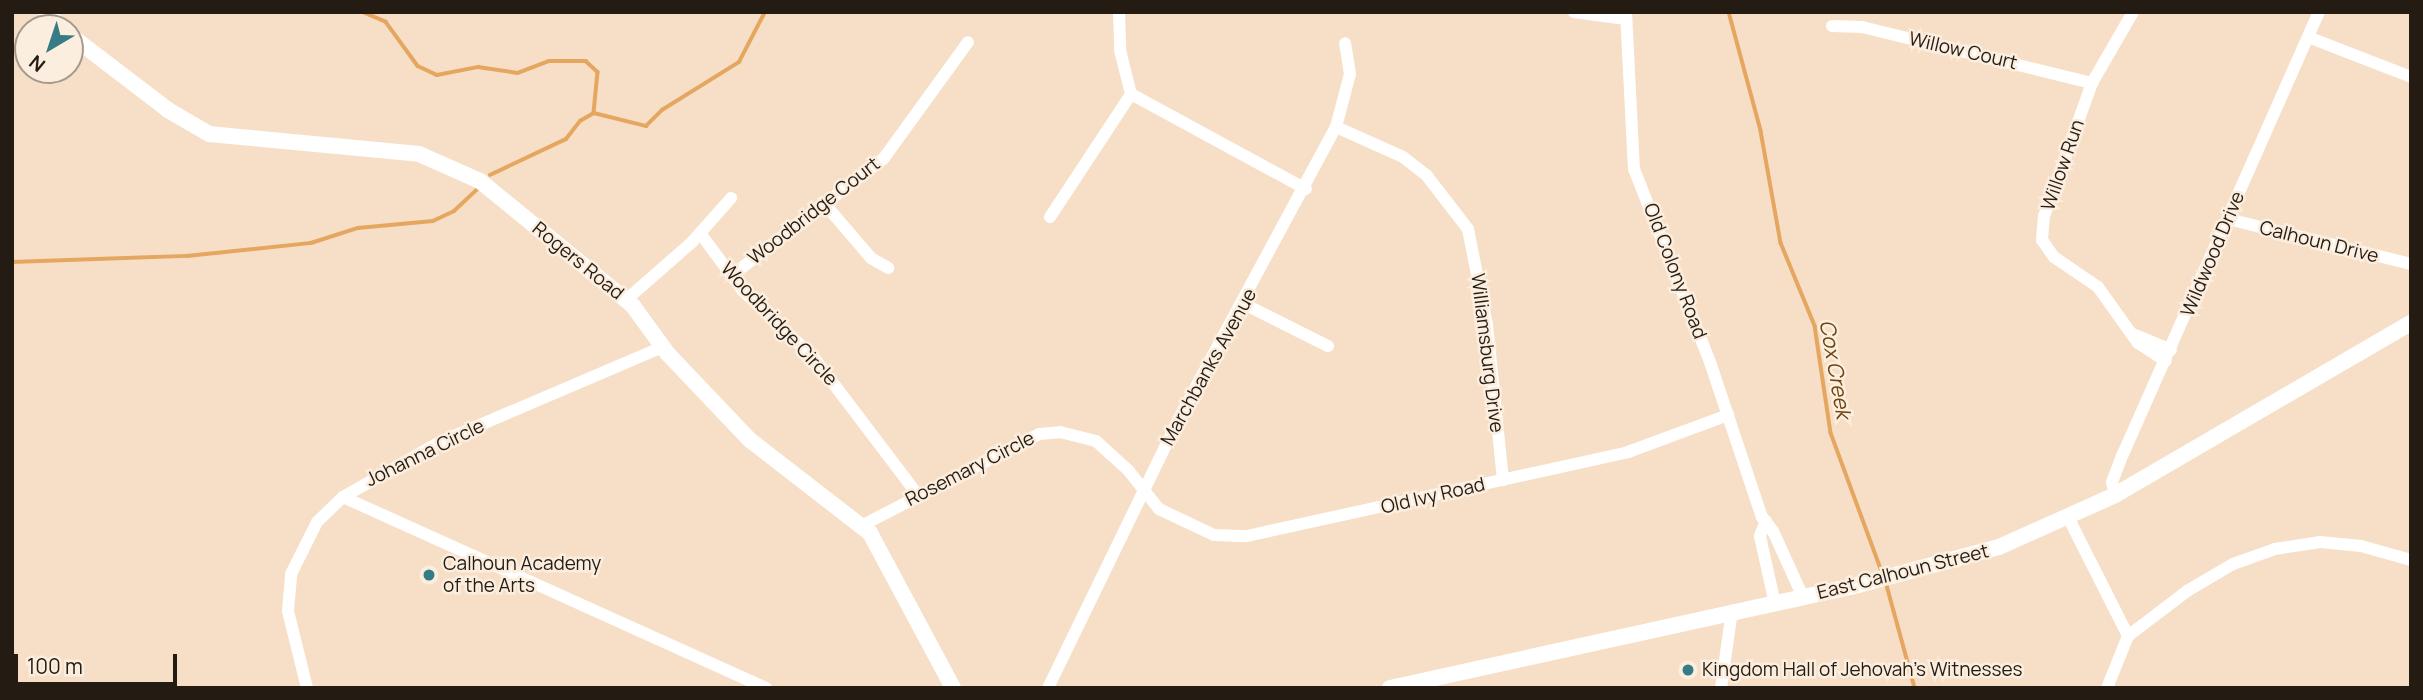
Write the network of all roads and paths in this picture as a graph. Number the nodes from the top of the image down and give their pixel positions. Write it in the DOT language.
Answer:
graph roads {
  1 [pos="1119,12"];
  2 [pos="1574,12"];
  3 [pos="2133,12"];
  4 [pos="2319,12"];
  5 [pos="1626,16"];
  6 [pos="1832,26"];
  7 [pos="2308,37"];
  8 [pos="968,42"];
  9 [pos="1345,43"];
  10 [pos="84,46"];
  11 [pos="2411,77"];
  12 [pos="2092,83"];
  13 [pos="1131,94"];
  14 [pos="1336,127"];
  15 [pos="1306,189"];
  16 [pos="731,198"];
  17 [pos="823,202"];
  18 [pos="1049,217"];
  19 [pos="2228,219"];
  20 [pos="700,233"];
  21 [pos="2411,264"];
  22 [pos="888,268"];
  23 [pos="731,276"];
  24 [pos="626,300"];
  25 [pos="1244,304"];
  26 [pos="2411,323"];
  27 [pos="1328,346"];
  28 [pos="663,347"];
  29 [pos="2168,355"];
  30 [pos="1728,415"];
  31 [pos="1503,480"];
  32 [pos="1143,494"];
  33 [pos="918,495"];
  34 [pos="2115,495"];
  35 [pos="343,497"];
  36 [pos="2068,517"];
  37 [pos="1766,521"];
  38 [pos="861,526"];
  39 [pos="2411,559"];
  40 [pos="1803,597"];
  41 [pos="1775,604"];
  42 [pos="1732,611"];
  43 [pos="2128,636"];
  44 [pos="307,688"];
  45 [pos="766,688"];
  46 [pos="953,688"];
  47 [pos="1048,688"];
  48 [pos="1390,688"];
  49 [pos="1721,688"];
  50 [pos="2107,688"];
  1 -- 13 [label="street"];
  2 -- 5 [label="street"];
  3 -- 12 [label="street, Willow Run"];
  4 -- 7 [label="street, Wildwood Drive"];
  5 -- 30 [label="street, Old Colony Road"];
  6 -- 12 [label="street, Willow Court"];
  7 -- 11 [label="street"];
  7 -- 19 [label="street, Wildwood Drive"];
  8 -- 17 [label="street, Woodbridge Court"];
  9 -- 14 [label="street, Marchbanks Avenue"];
  10 -- 24 [label="street, Rogers Road"];
  12 -- 29 [label="street, Willow Run"];
  13 -- 15 [label="street"];
  13 -- 18 [label="street"];
  14 -- 15 [label="street, Marchbanks Avenue"];
  14 -- 31 [label="street, Williamsburg Drive"];
  15 -- 25 [label="street, Marchbanks Avenue"];
  16 -- 20 [label="street"];
  17 -- 22 [label="street"];
  17 -- 23 [label="street, Woodbridge Court"];
  19 -- 21 [label="street, Calhoun Drive"];
  19 -- 29 [label="street, Wildwood Drive"];
  20 -- 23 [label="street, Woodbridge Circle"];
  20 -- 24 [label="street"];
  23 -- 33 [label="street, Woodbridge Circle"];
  24 -- 28 [label="street, Rogers Road"];
  25 -- 27 [label="street"];
  25 -- 32 [label="street, Marchbanks Avenue"];
  26 -- 34 [label="street, East Calhoun Street"];
  28 -- 35 [label="street, Johanna Circle"];
  28 -- 38 [label="street, Rogers Road"];
  29 -- 34 [label="street, Wildwood Drive"];
  30 -- 31 [label="street, Old Ivy Road"];
  30 -- 37 [label="street, Old Colony Road"];
  31 -- 32 [label="street, Old Ivy Road"];
  32 -- 33 [label="street, Rosemary Circle"];
  32 -- 47 [label="street, Marchbanks Avenue"];
  33 -- 38 [label="street, Rosemary Circle"];
  34 -- 36 [label="street, East Calhoun Street"];
  35 -- 44 [label="street, Johanna Circle"];
  35 -- 45 [label="street"];
  36 -- 40 [label="street, East Calhoun Street"];
  36 -- 43 [label="street"];
  37 -- 40 [label="street, Old Colony Road"];
  37 -- 41 [label="street, Old Colony Road"];
  38 -- 46 [label="street, Rogers Road"];
  39 -- 43 [label="street"];
  40 -- 41 [label="street, East Calhoun Street"];
  41 -- 42 [label="street, East Calhoun Street"];
  42 -- 48 [label="street, East Calhoun Street"];
  42 -- 49 [label="street"];
  43 -- 50 [label="street"];
}
